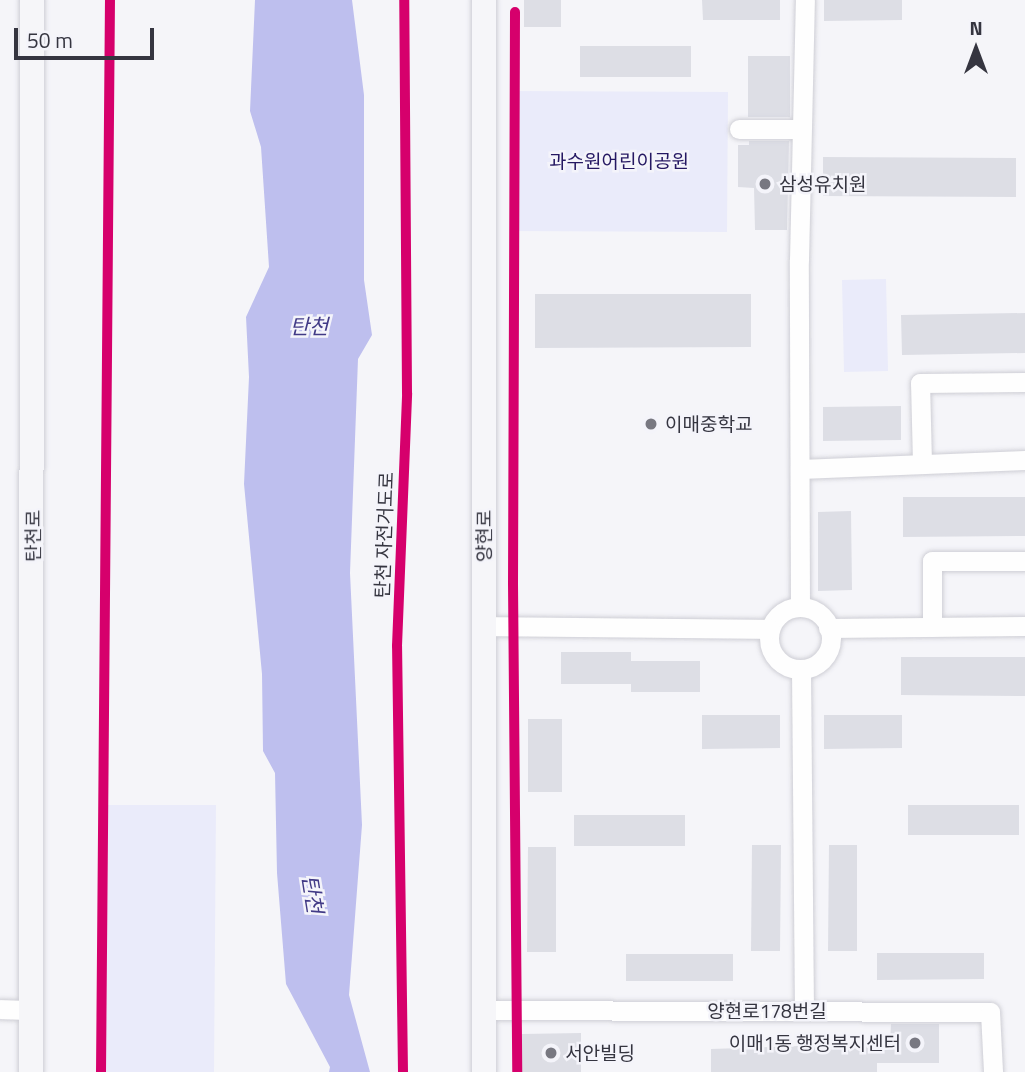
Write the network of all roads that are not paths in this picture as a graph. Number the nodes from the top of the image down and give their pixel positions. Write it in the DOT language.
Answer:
graph roads {
  1 [pos="32,0"];
  2 [pos="484,0"];
  3 [pos="805,0"];
  4 [pos="739,129"];
  5 [pos="801,129"];
  6 [pos="1025,382"];
  7 [pos="1025,460"];
  8 [pos="922,463"];
  9 [pos="800,469"];
  10 [pos="1025,561"];
  11 [pos="800,607"];
  12 [pos="485,626"];
  13 [pos="932,626"];
  14 [pos="1025,626"];
  15 [pos="828,628"];
  16 [pos="770,629"];
  17 [pos="801,669"];
  18 [pos="0,1009"];
  19 [pos="32,1010"];
  20 [pos="485,1010"];
  21 [pos="804,1011"];
  22 [pos="31,1072"];
  23 [pos="484,1072"];
  24 [pos="993,1072"];
  1 -- 19 [label="main road, 탄천로"];
  2 -- 12 [label="main road, 양현로"];
  3 -- 5 [label="street"];
  4 -- 5 [label="street"];
  5 -- 9 [label="street"];
  6 -- 8 [label="street"];
  7 -- 8 [label="street"];
  8 -- 9 [label="street"];
  9 -- 11 [label="street"];
  10 -- 13 [label="street"];
  11 -- 15 [label="street"];
  11 -- 16 [label="street"];
  12 -- 16 [label="street"];
  12 -- 20 [label="main road, 양현로"];
  13 -- 14 [label="street"];
  13 -- 15 [label="street"];
  15 -- 17 [label="street"];
  16 -- 17 [label="street"];
  17 -- 21 [label="street"];
  18 -- 19 [label="street"];
  19 -- 22 [label="main road, 탄천로"];
  20 -- 21 [label="street, 양현로178번길"];
  20 -- 23 [label="main road, 양현로"];
  21 -- 24 [label="street, 양현로178번길"];
}
